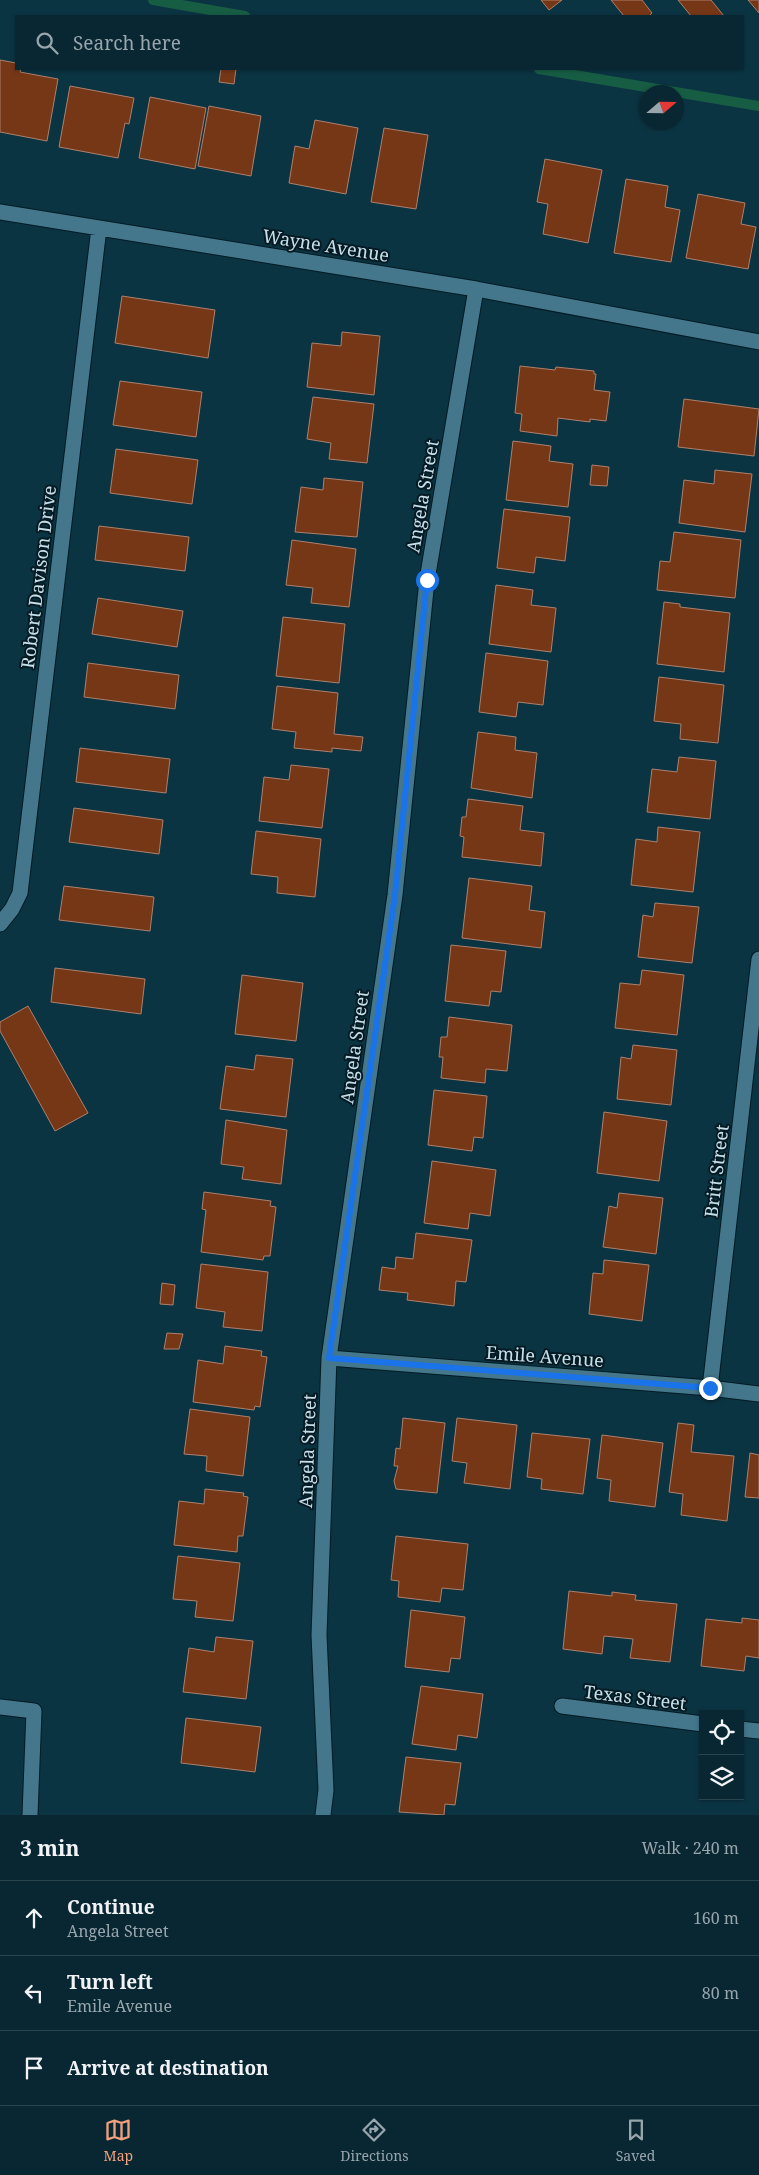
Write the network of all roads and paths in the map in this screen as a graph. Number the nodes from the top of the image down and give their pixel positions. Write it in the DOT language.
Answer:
graph roads {
  1 [pos="0,212"];
  2 [pos="99,228"];
  3 [pos="476,288"];
  4 [pos="759,342"];
  5 [pos="0,924"];
  6 [pos="759,959"];
  7 [pos="329,1358"];
  8 [pos="710,1388"];
  9 [pos="759,1394"];
  10 [pos="562,1706"];
  11 [pos="0,1707"];
  12 [pos="699,1723"];
  13 [pos="744,1730"];
  14 [pos="759,1732"];
  15 [pos="30,1815"];
  16 [pos="323,1815"];
  1 -- 2 [label="street, Wayne Avenue"];
  2 -- 3 [label="street, Wayne Avenue"];
  2 -- 5 [label="street, Robert Davison Drive"];
  3 -- 4 [label="street, Wayne Avenue"];
  3 -- 7 [label="street, Angela Street"];
  6 -- 8 [label="street, Britt Street"];
  7 -- 8 [label="street, Emile Avenue"];
  7 -- 16 [label="street, Angela Street"];
  8 -- 9 [label="street, Emile Avenue"];
  10 -- 12 [label="street, Texas Street"];
  11 -- 15 [label="street"];
  13 -- 14 [label="street"];
}
